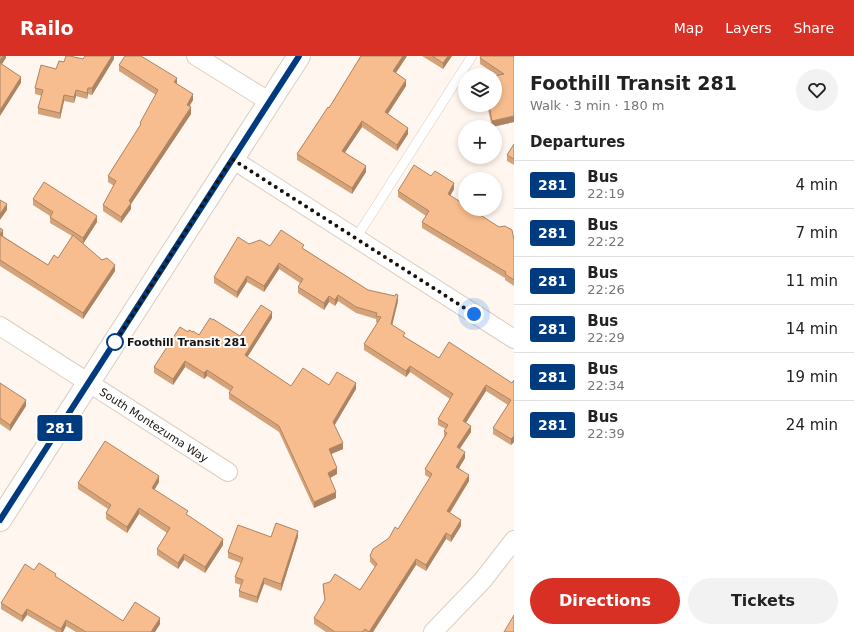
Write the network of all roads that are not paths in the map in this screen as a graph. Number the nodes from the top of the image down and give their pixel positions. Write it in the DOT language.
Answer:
graph roads {
  1 [pos="196,56"];
  2 [pos="299,56"];
  3 [pos="472,56"];
  4 [pos="270,102"];
  5 [pos="232,159"];
  6 [pos="356,238"];
  7 [pos="0,326"];
  8 [pos="514,339"];
  9 [pos="89,383"];
  10 [pos="228,472"];
  11 [pos="0,520"];
  12 [pos="514,540"];
  13 [pos="433,632"];
  1 -- 4 [label="street"];
  2 -- 4 [label="main road"];
  3 -- 6 [label="lane"];
  4 -- 5 [label="main road"];
  5 -- 6 [label="street"];
  5 -- 9 [label="main road"];
  6 -- 8 [label="street"];
  7 -- 9 [label="street, South Montezuma Way"];
  9 -- 10 [label="street, South Montezuma Way"];
  9 -- 11 [label="main road"];
  12 -- 13 [label="street"];
}
